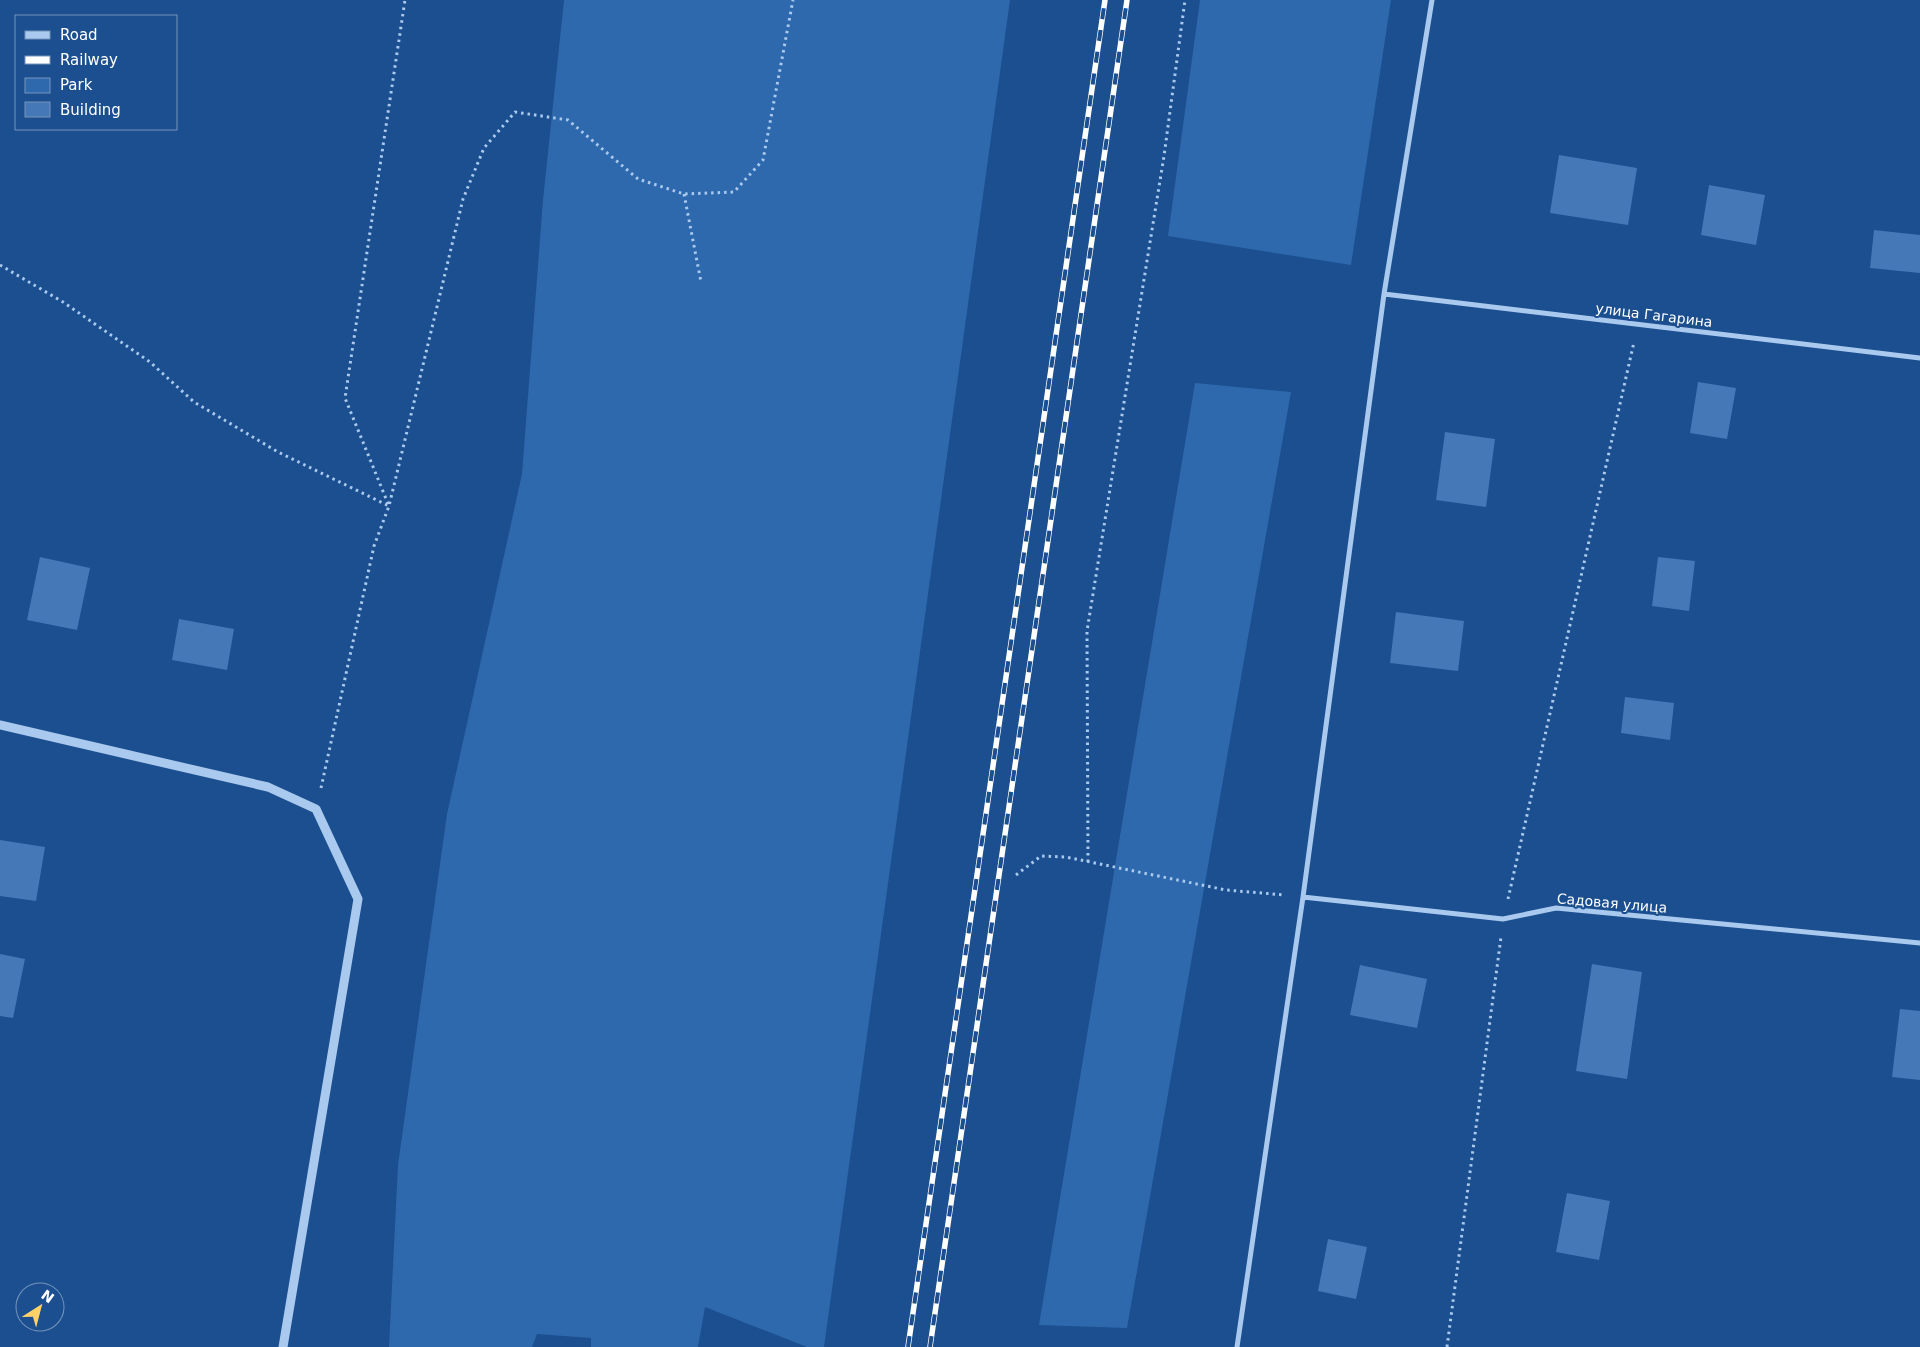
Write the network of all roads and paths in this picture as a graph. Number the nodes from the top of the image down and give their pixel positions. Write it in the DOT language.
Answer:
graph roads {
  1 [pos="405,0"];
  2 [pos="793,0"];
  3 [pos="1185,0"];
  4 [pos="1432,0"];
  5 [pos="684,194"];
  6 [pos="0,265"];
  7 [pos="701,282"];
  8 [pos="1384,294"];
  9 [pos="1638,325"];
  10 [pos="1920,358"];
  11 [pos="389,506"];
  12 [pos="0,726"];
  13 [pos="316,809"];
  14 [pos="1088,862"];
  15 [pos="1016,876"];
  16 [pos="1303,897"];
  17 [pos="1503,919"];
  18 [pos="1920,943"];
  19 [pos="282,1347"];
  20 [pos="1237,1347"];
  21 [pos="1446,1347"];
  1 -- 11 [label="path"];
  2 -- 5 [label="path"];
  3 -- 14 [label="path"];
  4 -- 8 [label="street"];
  5 -- 7 [label="path"];
  5 -- 11 [label="path"];
  6 -- 11 [label="path"];
  8 -- 9 [label="street, улица Гагарина"];
  8 -- 16 [label="street"];
  9 -- 10 [label="street, улица Гагарина"];
  9 -- 17 [label="path"];
  11 -- 13 [label="path"];
  12 -- 13 [label="street"];
  13 -- 19 [label="street"];
  14 -- 15 [label="path"];
  14 -- 16 [label="path"];
  16 -- 17 [label="street, Садовая улица"];
  16 -- 20 [label="street"];
  17 -- 18 [label="street, Садовая улица"];
  17 -- 21 [label="path"];
}
